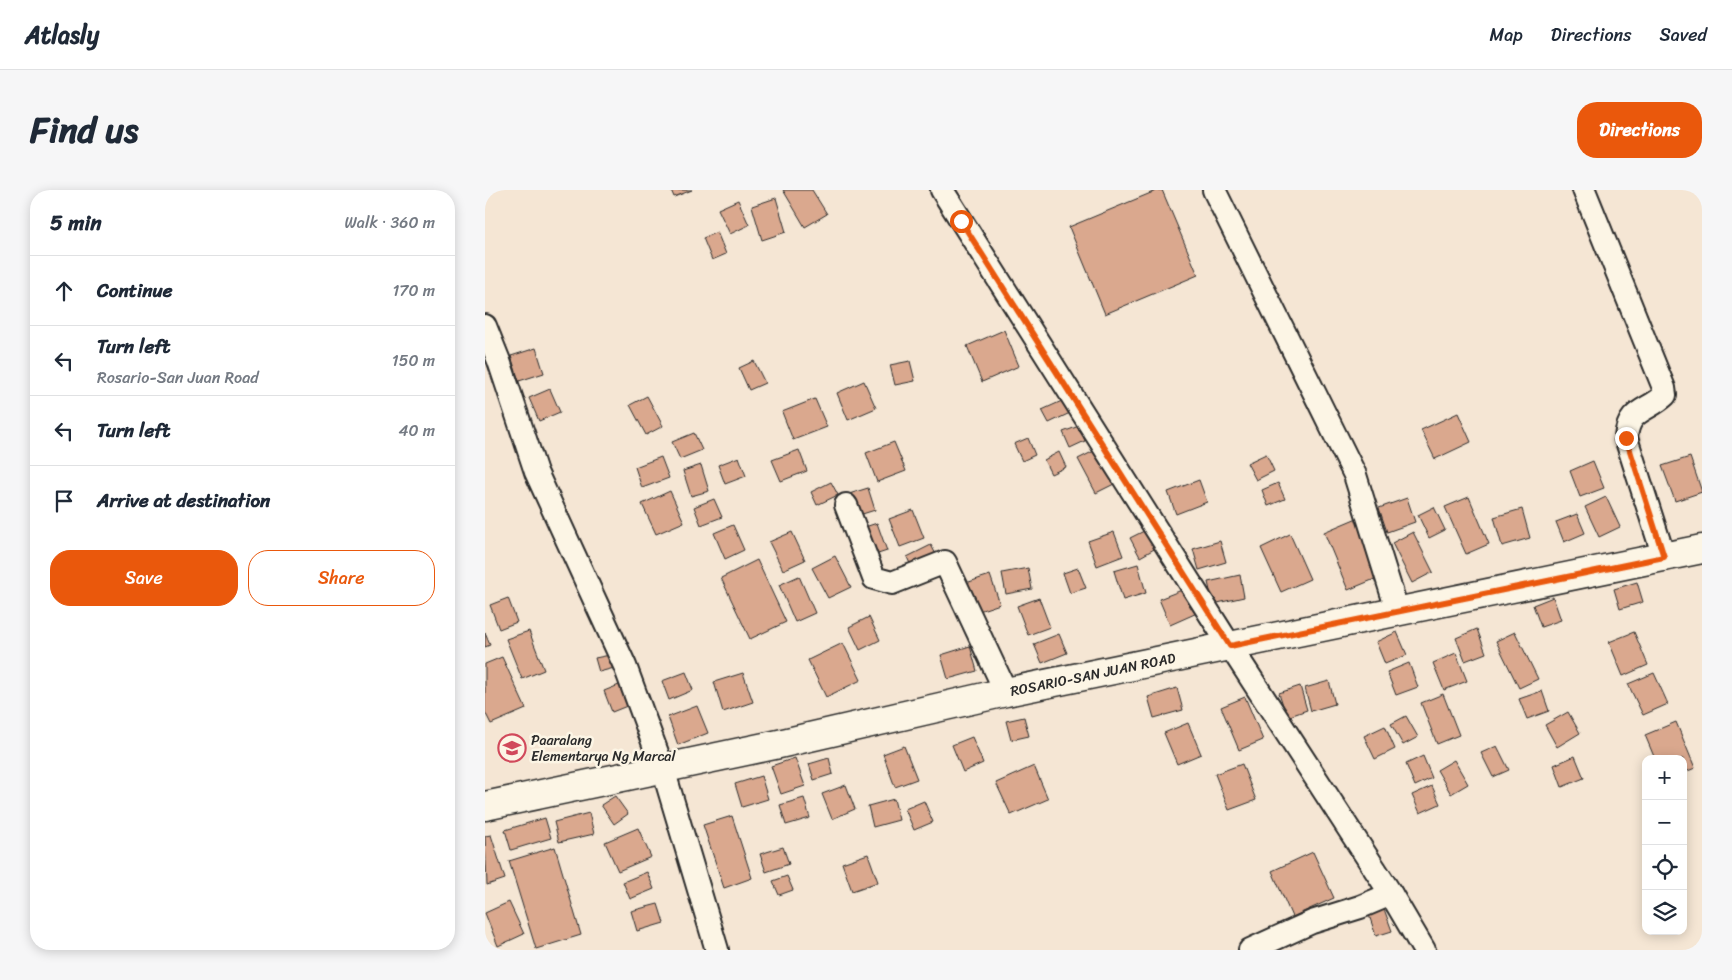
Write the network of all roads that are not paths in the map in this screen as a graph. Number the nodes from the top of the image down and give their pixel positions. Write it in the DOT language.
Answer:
graph roads {
  1 [pos="942,190"];
  2 [pos="1214,190"];
  3 [pos="1584,190"];
  4 [pos="485,326"];
  5 [pos="846,505"];
  6 [pos="1702,549"];
  7 [pos="1664,557"];
  8 [pos="1398,613"];
  9 [pos="1230,646"];
  10 [pos="1006,692"];
  11 [pos="663,769"];
  12 [pos="485,806"];
  13 [pos="1391,894"];
  14 [pos="717,950"];
  15 [pos="1250,950"];
  16 [pos="1424,950"];
  1 -- 9 [label="street"];
  2 -- 8 [label="street"];
  3 -- 7 [label="street"];
  4 -- 11 [label="street"];
  5 -- 10 [label="street"];
  6 -- 7 [label="main road, ROSARIO-SAN JUAN ROAD"];
  7 -- 8 [label="main road, ROSARIO-SAN JUAN ROAD"];
  8 -- 9 [label="main road, ROSARIO-SAN JUAN ROAD"];
  9 -- 10 [label="main road, ROSARIO-SAN JUAN ROAD"];
  9 -- 13 [label="street"];
  10 -- 11 [label="main road, ROSARIO-SAN JUAN ROAD"];
  11 -- 12 [label="main road, ROSARIO-SAN JUAN ROAD"];
  11 -- 14 [label="street"];
  13 -- 15 [label="street"];
  13 -- 16 [label="street"];
}
